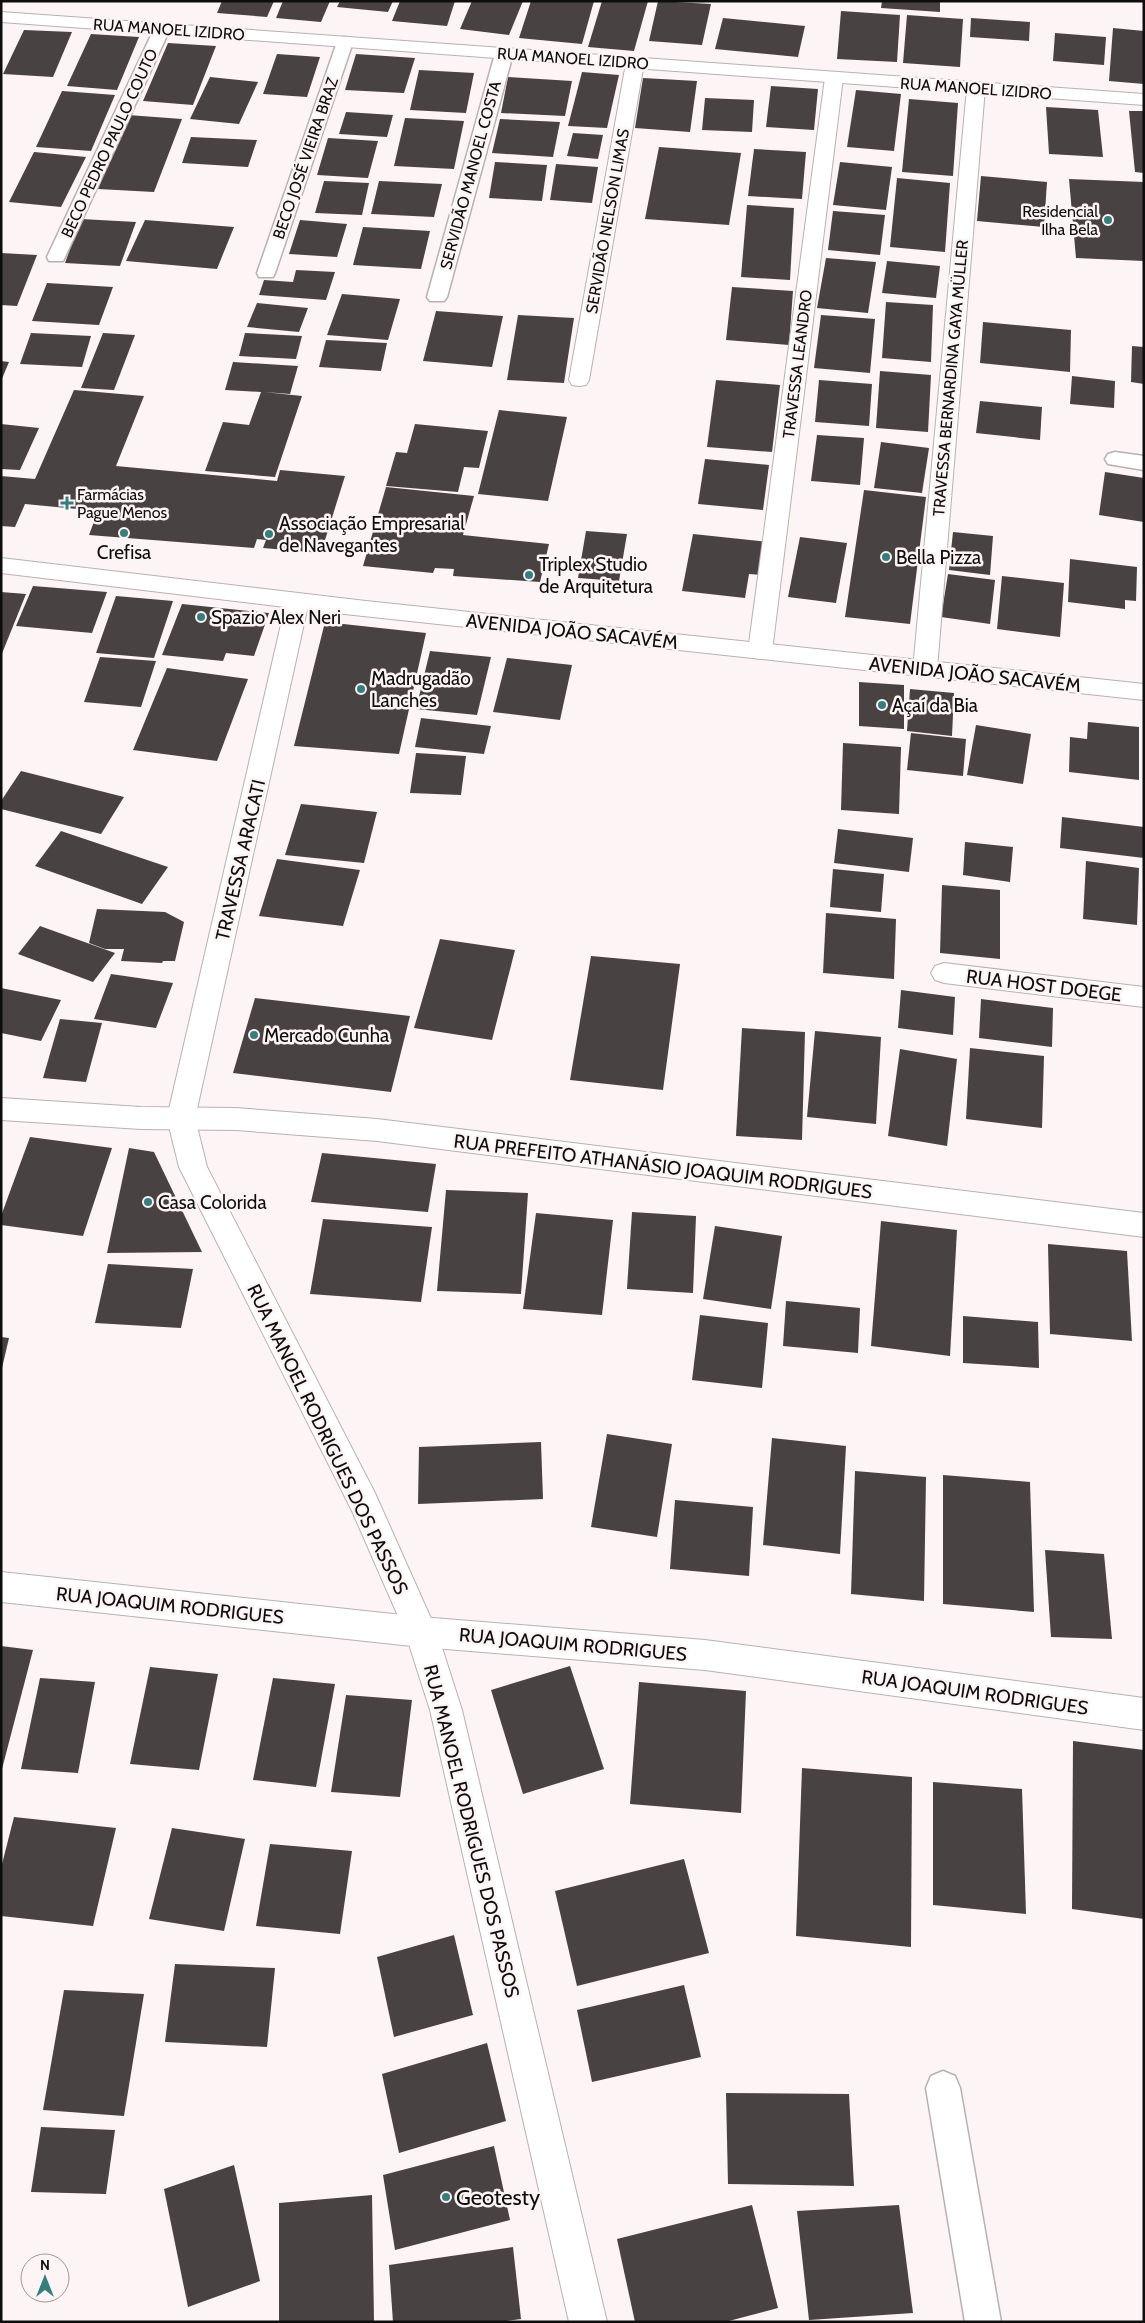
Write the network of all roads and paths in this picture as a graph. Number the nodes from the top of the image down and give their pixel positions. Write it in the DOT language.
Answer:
graph roads {
  1 [pos="1,17"];
  2 [pos="162,29"];
  3 [pos="345,42"];
  4 [pos="504,54"];
  5 [pos="635,63"];
  6 [pos="834,78"];
  7 [pos="976,88"];
  8 [pos="1144,100"];
  9 [pos="56,257"];
  10 [pos="266,273"];
  11 [pos="436,297"];
  12 [pos="579,380"];
  13 [pos="1115,459"];
  14 [pos="1144,462"];
  15 [pos="1,565"];
  16 [pos="298,601"];
  17 [pos="760,651"];
  18 [pos="925,669"];
  19 [pos="1144,692"];
  20 [pos="944,973"];
  21 [pos="1144,997"];
  22 [pos="1,1109"];
  23 [pos="181,1118"];
  24 [pos="1144,1225"];
  25 [pos="1,1586"];
  26 [pos="421,1632"];
  27 [pos="1144,1714"];
  28 [pos="944,2088"];
  29 [pos="588,2322"];
  30 [pos="982,2322"];
  1 -- 2 [label="street, RUA MANOEL IZIDRO"];
  2 -- 3 [label="street, RUA MANOEL IZIDRO"];
  2 -- 9 [label="lane, BECO PEDRO PAULO COUTO"];
  3 -- 4 [label="street, RUA MANOEL IZIDRO"];
  3 -- 10 [label="lane, BECO JOSÉ VIEIRA BRAZ"];
  4 -- 5 [label="street, RUA MANOEL IZIDRO"];
  4 -- 11 [label="lane, SERVIDÃO MANOEL COSTA"];
  5 -- 6 [label="street, RUA MANOEL IZIDRO"];
  5 -- 12 [label="street, SERVIDÃO NELSON LIMAS"];
  6 -- 7 [label="street, RUA MANOEL IZIDRO"];
  6 -- 17 [label="street, TRAVESSA LEANDRO"];
  7 -- 8 [label="street, RUA MANOEL IZIDRO"];
  7 -- 18 [label="street, TRAVESSA BERNARDINA GAYA MÜLLER"];
  13 -- 14 [label="lane"];
  15 -- 16 [label="street, AVENIDA JOÃO SACAVÉM"];
  16 -- 17 [label="street, AVENIDA JOÃO SACAVÉM"];
  16 -- 23 [label="street, TRAVESSA ARACATI"];
  17 -- 18 [label="street, AVENIDA JOÃO SACAVÉM"];
  18 -- 19 [label="street, AVENIDA JOÃO SACAVÉM"];
  20 -- 21 [label="street, RUA HOST DOEGE"];
  22 -- 23 [label="street, RUA PREFEITO ATHANÁSIO JOAQUIM RODRIGUES"];
  23 -- 24 [label="street, RUA PREFEITO ATHANÁSIO JOAQUIM RODRIGUES"];
  23 -- 26 [label="street, RUA MANOEL RODRIGUES DOS PASSOS"];
  25 -- 26 [label="street, RUA JOAQUIM RODRIGUES"];
  26 -- 27 [label="street, RUA JOAQUIM RODRIGUES"];
  26 -- 29 [label="street, RUA MANOEL RODRIGUES DOS PASSOS"];
  28 -- 30 [label="lane"];
}
